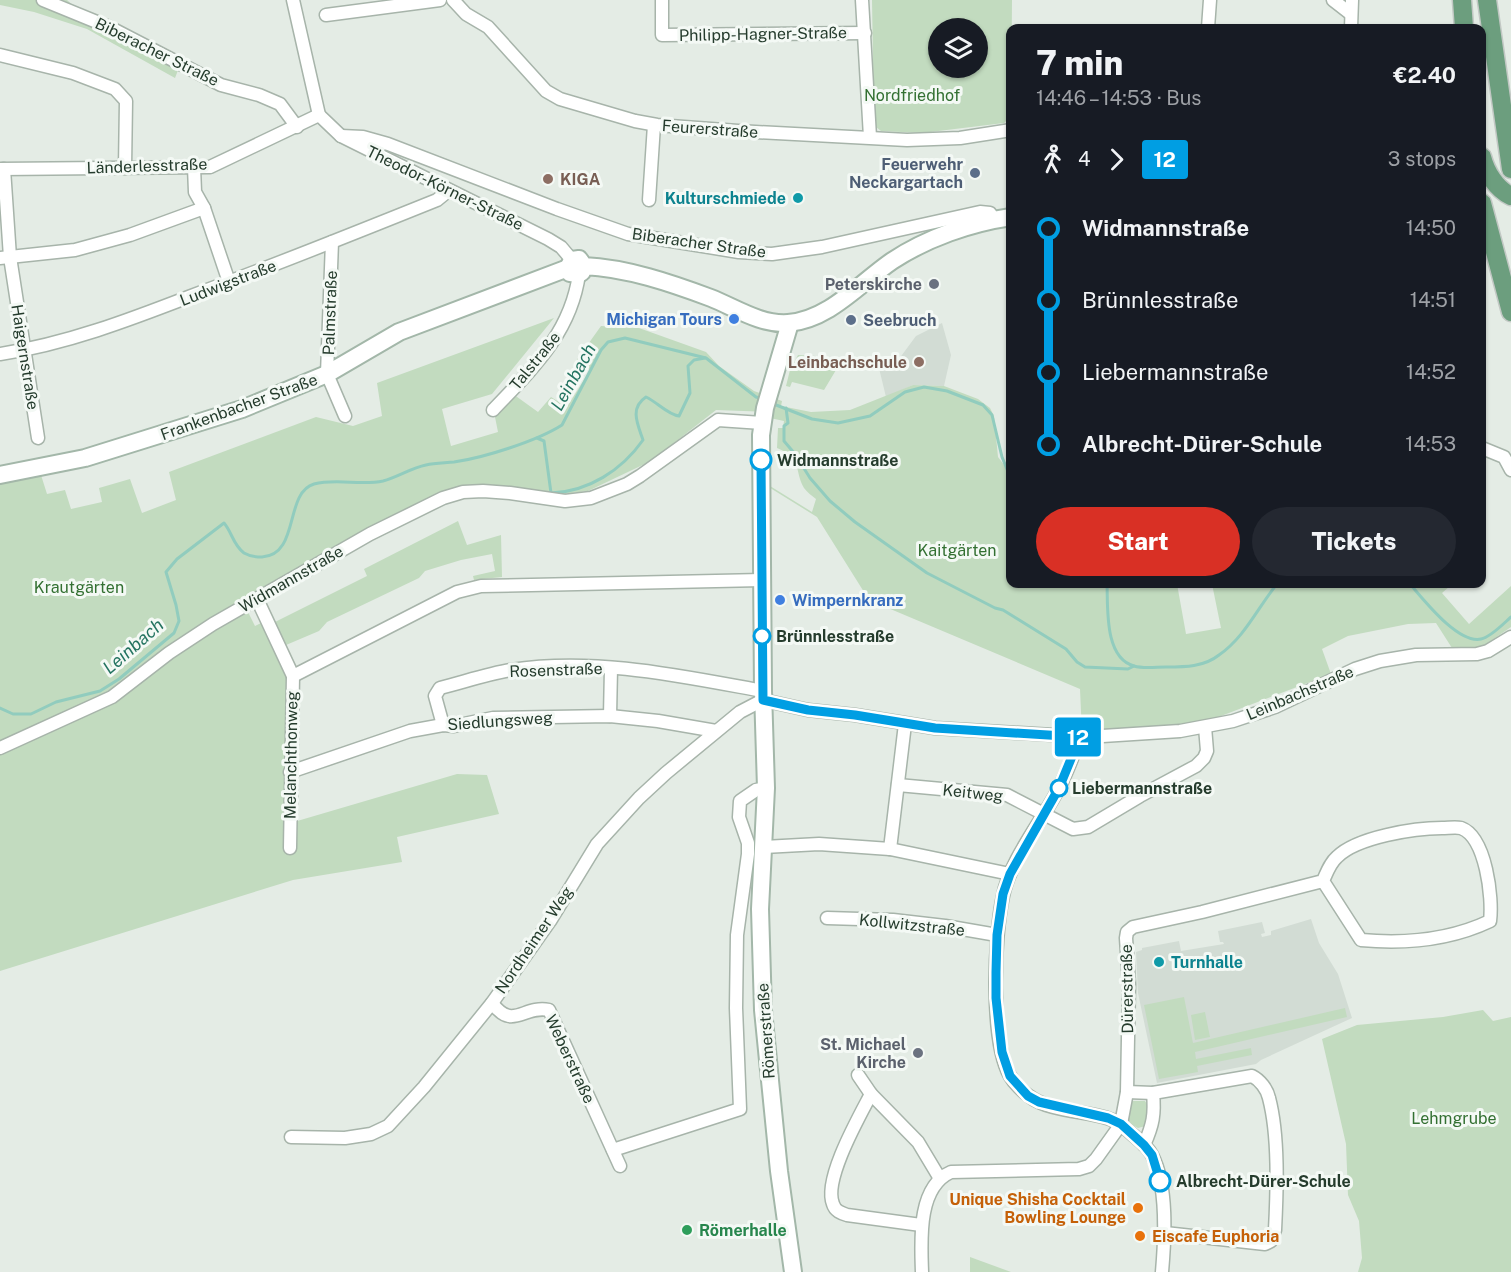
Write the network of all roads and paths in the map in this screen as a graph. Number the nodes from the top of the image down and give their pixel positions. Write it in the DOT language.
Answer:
graph roads {
  1 [pos="43,0"];
  2 [pos="293,0"];
  3 [pos="440,0"];
  4 [pos="453,0"];
  5 [pos="662,0"];
  6 [pos="862,0"];
  7 [pos="1210,0"];
  8 [pos="1333,0"];
  9 [pos="1352,0"];
  10 [pos="1487,0"];
  11 [pos="1351,14"];
  12 [pos="326,15"];
  13 [pos="1208,24"];
  14 [pos="1352,24"];
  15 [pos="865,33"];
  16 [pos="0,55"];
  17 [pos="319,116"];
  18 [pos="654,125"];
  19 [pos="297,127"];
  20 [pos="1006,131"];
  21 [pos="341,136"];
  22 [pos="870,137"];
  23 [pos="194,167"];
  24 [pos="1486,167"];
  25 [pos="125,168"];
  26 [pos="2,169"];
  27 [pos="1511,170"];
  28 [pos="448,191"];
  29 [pos="649,200"];
  30 [pos="1499,200"];
  31 [pos="204,208"];
  32 [pos="1003,218"];
  33 [pos="332,242"];
  34 [pos="5,258"];
  35 [pos="576,267"];
  36 [pos="229,282"];
  37 [pos="1511,312"];
  38 [pos="790,323"];
  39 [pos="24,351"];
  40 [pos="0,354"];
  41 [pos="327,374"];
  42 [pos="765,409"];
  43 [pos="493,410"];
  44 [pos="345,416"];
  45 [pos="38,438"];
  46 [pos="1486,449"];
  47 [pos="1508,456"];
  48 [pos="1511,470"];
  49 [pos="0,475"];
  50 [pos="762,580"];
  51 [pos="257,599"];
  52 [pos="1511,638"];
  53 [pos="611,668"];
  54 [pos="293,676"];
  55 [pos="763,695"];
  56 [pos="610,716"];
  57 [pos="905,724"];
  58 [pos="443,725"];
  59 [pos="1205,727"];
  60 [pos="716,731"];
  61 [pos="1080,737"];
  62 [pos="0,748"];
  63 [pos="290,772"];
  64 [pos="898,785"];
  65 [pos="766,788"];
  66 [pos="1044,813"];
  67 [pos="764,847"];
  68 [pos="290,848"];
  69 [pos="890,849"];
  70 [pos="1010,874"];
  71 [pos="1323,881"];
  72 [pos="827,918"];
  73 [pos="997,935"];
  74 [pos="492,1003"];
  75 [pos="858,1075"];
  76 [pos="1127,1092"];
  77 [pos="1153,1093"];
  78 [pos="871,1094"];
  79 [pos="1121,1124"];
  80 [pos="291,1137"];
  81 [pos="1141,1142"];
  82 [pos="613,1150"];
  83 [pos="620,1166"];
  84 [pos="939,1177"];
  85 [pos="921,1225"];
  86 [pos="1165,1233"];
  87 [pos="793,1272"];
  88 [pos="922,1272"];
  89 [pos="1162,1272"];
  1 -- 19 [label="street, Biberacher Straße"];
  2 -- 17 [label="street"];
  3 -- 12 [label="street"];
  4 -- 18 [label="street, Feurerstraße"];
  5 -- 15 [label="street, Philipp-Hagner-Straße"];
  6 -- 15 [label="street"];
  7 -- 13 [label="street"];
  8 -- 11 [label="street"];
  9 -- 11 [label="street"];
  10 -- 27 [label="main road"];
  11 -- 14 [label="street"];
  15 -- 22 [label="street"];
  16 -- 25 [label="street"];
  17 -- 19 [label="street, Länderlesstraße"];
  17 -- 21 [label="street, Theodor-Körner-Straße"];
  18 -- 22 [label="street, Feurerstraße"];
  18 -- 29 [label="street"];
  19 -- 23 [label="street, Länderlesstraße"];
  20 -- 22 [label="street, Feurerstraße"];
  21 -- 28 [label="street, Theodor-Körner-Straße"];
  21 -- 32 [label="street, Biberacher Straße"];
  23 -- 25 [label="street, Länderlesstraße"];
  23 -- 31 [label="street"];
  24 -- 30 [label="main road"];
  25 -- 26 [label="street, Länderlesstraße"];
  26 -- 34 [label="street, Haigernstraße"];
  28 -- 33 [label="street, Ludwigstraße"];
  28 -- 35 [label="street, Theodor-Körner-Straße"];
  30 -- 37 [label="main road"];
  31 -- 34 [label="street"];
  31 -- 36 [label="street"];
  32 -- 38 [label="main road, Frankenbacher Straße"];
  33 -- 36 [label="street, Ludwigstraße"];
  33 -- 41 [label="street, Palmstraße"];
  34 -- 39 [label="street, Haigernstraße"];
  35 -- 38 [label="main road, Frankenbacher Straße"];
  35 -- 41 [label="main road, Frankenbacher Straße"];
  35 -- 43 [label="street, Talstraße"];
  36 -- 39 [label="street, Ludwigstraße"];
  38 -- 42 [label="main road, Römerstraße"];
  39 -- 40 [label="street, Ludwigstraße"];
  39 -- 45 [label="street, Haigernstraße"];
  41 -- 44 [label="street, Palmstraße"];
  41 -- 49 [label="main road, Frankenbacher Straße"];
  42 -- 50 [label="main road, Römerstraße"];
  42 -- 51 [label="street, Widmannstraße"];
  46 -- 47 [label="street"];
  47 -- 48 [label="street"];
  50 -- 54 [label="street"];
  50 -- 55 [label="main road, Römerstraße"];
  51 -- 54 [label="street, Melanchthonweg"];
  51 -- 62 [label="street, Widmannstraße"];
  52 -- 59 [label="street, Leinbachstraße"];
  53 -- 55 [label="street, Rosenstraße"];
  53 -- 56 [label="street, Rosenstraße"];
  53 -- 58 [label="street, Rosenstraße"];
  54 -- 63 [label="street, Melanchthonweg"];
  55 -- 57 [label="street, Leinbachstraße"];
  55 -- 60 [label="street, Nordheimer Weg"];
  55 -- 65 [label="main road, Römerstraße"];
  56 -- 58 [label="street, Siedlungsweg"];
  56 -- 60 [label="street, Siedlungsweg"];
  57 -- 61 [label="street, Leinbachstraße"];
  57 -- 64 [label="street"];
  58 -- 63 [label="street, Siedlungsweg"];
  59 -- 61 [label="street, Leinbachstraße"];
  59 -- 66 [label="street, Keitweg"];
  60 -- 74 [label="street, Nordheimer Weg"];
  61 -- 66 [label="street"];
  63 -- 68 [label="street, Melanchthonweg"];
  64 -- 66 [label="street, Keitweg"];
  64 -- 69 [label="street"];
  65 -- 67 [label="main road, Römerstraße"];
  65 -- 82 [label="street, Römerstraße"];
  66 -- 70 [label="street"];
  67 -- 69 [label="street"];
  67 -- 87 [label="main road, Römerstraße"];
  69 -- 70 [label="street"];
  70 -- 73 [label="street"];
  71 -- 71 [label="street"];
  71 -- 76 [label="street, Dürerstraße"];
  72 -- 73 [label="street, Kollwitzstraße"];
  73 -- 79 [label="street"];
  74 -- 80 [label="street, Nordheimer Weg"];
  74 -- 82 [label="street, Weberstraße"];
  75 -- 78 [label="street"];
  76 -- 77 [label="street"];
  76 -- 79 [label="street, Dürerstraße"];
  77 -- 81 [label="street"];
  77 -- 86 [label="street"];
  78 -- 84 [label="street"];
  78 -- 85 [label="street"];
  79 -- 81 [label="street"];
  79 -- 84 [label="street"];
  81 -- 86 [label="street"];
  82 -- 83 [label="street, Weberstraße"];
  84 -- 85 [label="street"];
  85 -- 88 [label="street"];
  86 -- 89 [label="street"];
}
